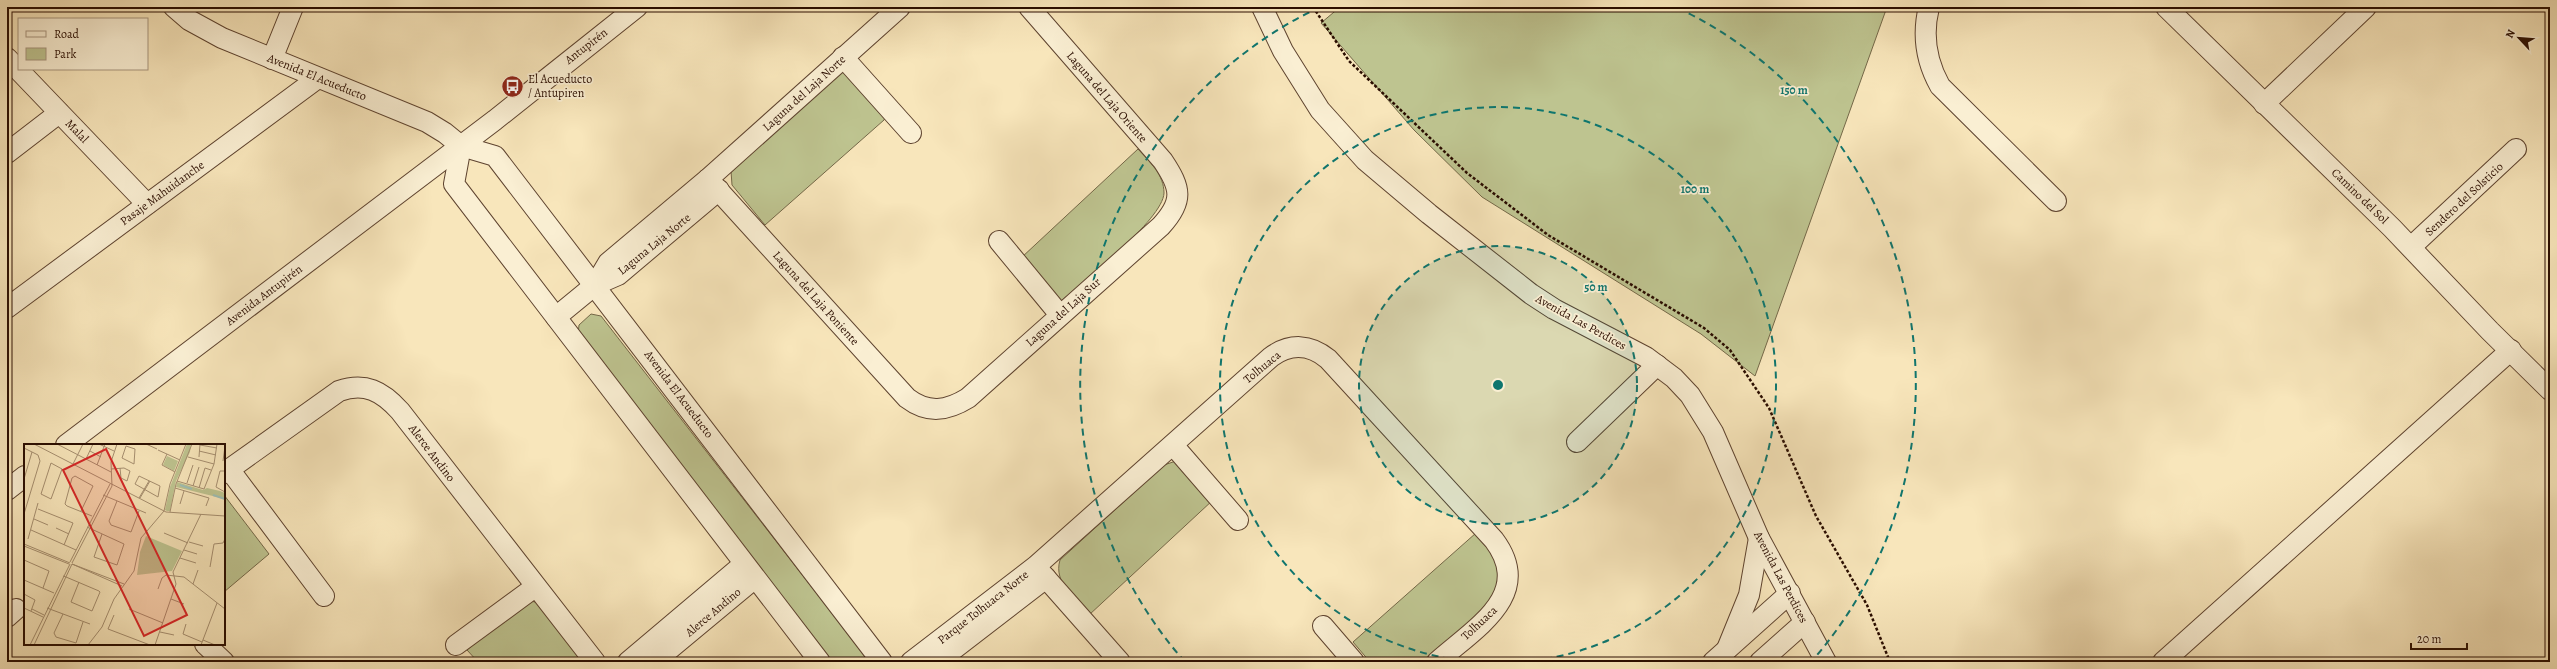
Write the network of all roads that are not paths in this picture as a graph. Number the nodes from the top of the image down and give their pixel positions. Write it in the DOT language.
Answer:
graph roads {
  1 [pos="174,7"];
  2 [pos="293,7"];
  3 [pos="637,7"];
  4 [pos="900,7"];
  5 [pos="1029,7"];
  6 [pos="1262,7"];
  7 [pos="1929,7"];
  8 [pos="2166,7"];
  9 [pos="2366,7"];
  10 [pos="843,57"];
  11 [pos="7,58"];
  12 [pos="272,59"];
  13 [pos="18,70"];
  14 [pos="18,70"];
  15 [pos="318,78"];
  16 [pos="2264,104"];
  17 [pos="59,113"];
  18 [pos="911,133"];
  19 [pos="461,146"];
  20 [pos="2516,149"];
  21 [pos="7,153"];
  22 [pos="714,184"];
  23 [pos="1178,192"];
  24 [pos="2056,201"];
  25 [pos="146,204"];
  26 [pos="999,241"];
  27 [pos="2411,248"];
  28 [pos="595,285"];
  29 [pos="7,308"];
  30 [pos="1060,315"];
  31 [pos="556,317"];
  32 [pos="2511,350"];
  33 [pos="1657,365"];
  34 [pos="2550,390"];
  35 [pos="929,410"];
  36 [pos="1578,442"];
  37 [pos="67,444"];
  38 [pos="1173,446"];
  39 [pos="227,471"];
  40 [pos="24,477"];
  41 [pos="7,490"];
  42 [pos="1238,520"];
  43 [pos="1759,538"];
  44 [pos="749,571"];
  45 [pos="1041,572"];
  46 [pos="535,587"];
  47 [pos="1790,593"];
  48 [pos="324,596"];
  49 [pos="1805,622"];
  50 [pos="1323,626"];
  51 [pos="456,644"];
  52 [pos="206,645"];
  53 [pos="1720,656"];
  54 [pos="224,662"];
  55 [pos="595,662"];
  56 [pos="628,662"];
  57 [pos="654,662"];
  58 [pos="820,662"];
  59 [pos="882,662"];
  60 [pos="911,662"];
  61 [pos="937,662"];
  62 [pos="1120,662"];
  63 [pos="1354,662"];
  64 [pos="1437,662"];
  65 [pos="1760,662"];
  66 [pos="1826,662"];
  67 [pos="2163,662"];
  1 -- 12 [label="street, Avenida El Acueducto"];
  2 -- 12 [label="street"];
  3 -- 19 [label="street, Antupirén"];
  4 -- 10 [label="street, Laguna del Laja Norte"];
  5 -- 23 [label="street, Laguna del Laja Oriente"];
  6 -- 33 [label="street, Avenida Las Perdices"];
  7 -- 24 [label="street"];
  8 -- 16 [label="street, Camino del Sol"];
  9 -- 16 [label="street"];
  10 -- 18 [label="street"];
  10 -- 22 [label="street, Laguna del Laja Norte"];
  11 -- 14 [label="street, Malal"];
  12 -- 15 [label="street, Avenida El Acueducto"];
  13 -- 17 [label="street, Malal"];
  15 -- 19 [label="street, Avenida El Acueducto"];
  15 -- 25 [label="street, Pasaje Mahuidanche"];
  16 -- 27 [label="street, Camino del Sol"];
  17 -- 21 [label="street"];
  17 -- 25 [label="street, Malal"];
  19 -- 28 [label="street, Avenida El Acueducto"];
  19 -- 31 [label="street"];
  19 -- 37 [label="street, Avenida Antupirén"];
  20 -- 27 [label="street, Sendero del Solsticio"];
  22 -- 28 [label="street, Laguna Laja Norte"];
  22 -- 35 [label="street, Laguna del Laja Poniente"];
  23 -- 30 [label="street, Laguna del Laja Sur"];
  25 -- 29 [label="street, Pasaje Mahuidanche"];
  26 -- 30 [label="street"];
  27 -- 32 [label="street, Camino del Sol"];
  28 -- 31 [label="street, Laguna Laja Norte"];
  28 -- 59 [label="street, Avenida El Acueducto"];
  30 -- 35 [label="street, Laguna del Laja Sur"];
  31 -- 44 [label="street"];
  32 -- 34 [label="street, Camino del Sol"];
  32 -- 67 [label="street"];
  33 -- 36 [label="street"];
  33 -- 43 [label="street, Avenida Las Perdices"];
  38 -- 42 [label="street"];
  38 -- 45 [label="street, Tolhuaca"];
  38 -- 64 [label="street, Tolhuaca"];
  39 -- 46 [label="street, Alerce Andino"];
  39 -- 48 [label="street"];
  40 -- 41 [label="street"];
  43 -- 47 [label="street, Avenida Las Perdices"];
  43 -- 53 [label="street"];
  44 -- 56 [label="street, Alerce Andino"];
  44 -- 57 [label="street, Alerce Andino"];
  44 -- 58 [label="street"];
  45 -- 60 [label="street, Parque Tolhuaca Norte"];
  45 -- 61 [label="street, Parque Tolhuaca Norte"];
  45 -- 62 [label="street"];
  46 -- 51 [label="street"];
  46 -- 55 [label="street, Alerce Andino"];
  47 -- 49 [label="street, Avenida Las Perdices"];
  47 -- 53 [label="street"];
  49 -- 65 [label="street"];
  49 -- 66 [label="street, Avenida Las Perdices"];
  50 -- 63 [label="street"];
  52 -- 54 [label="street"];
}
